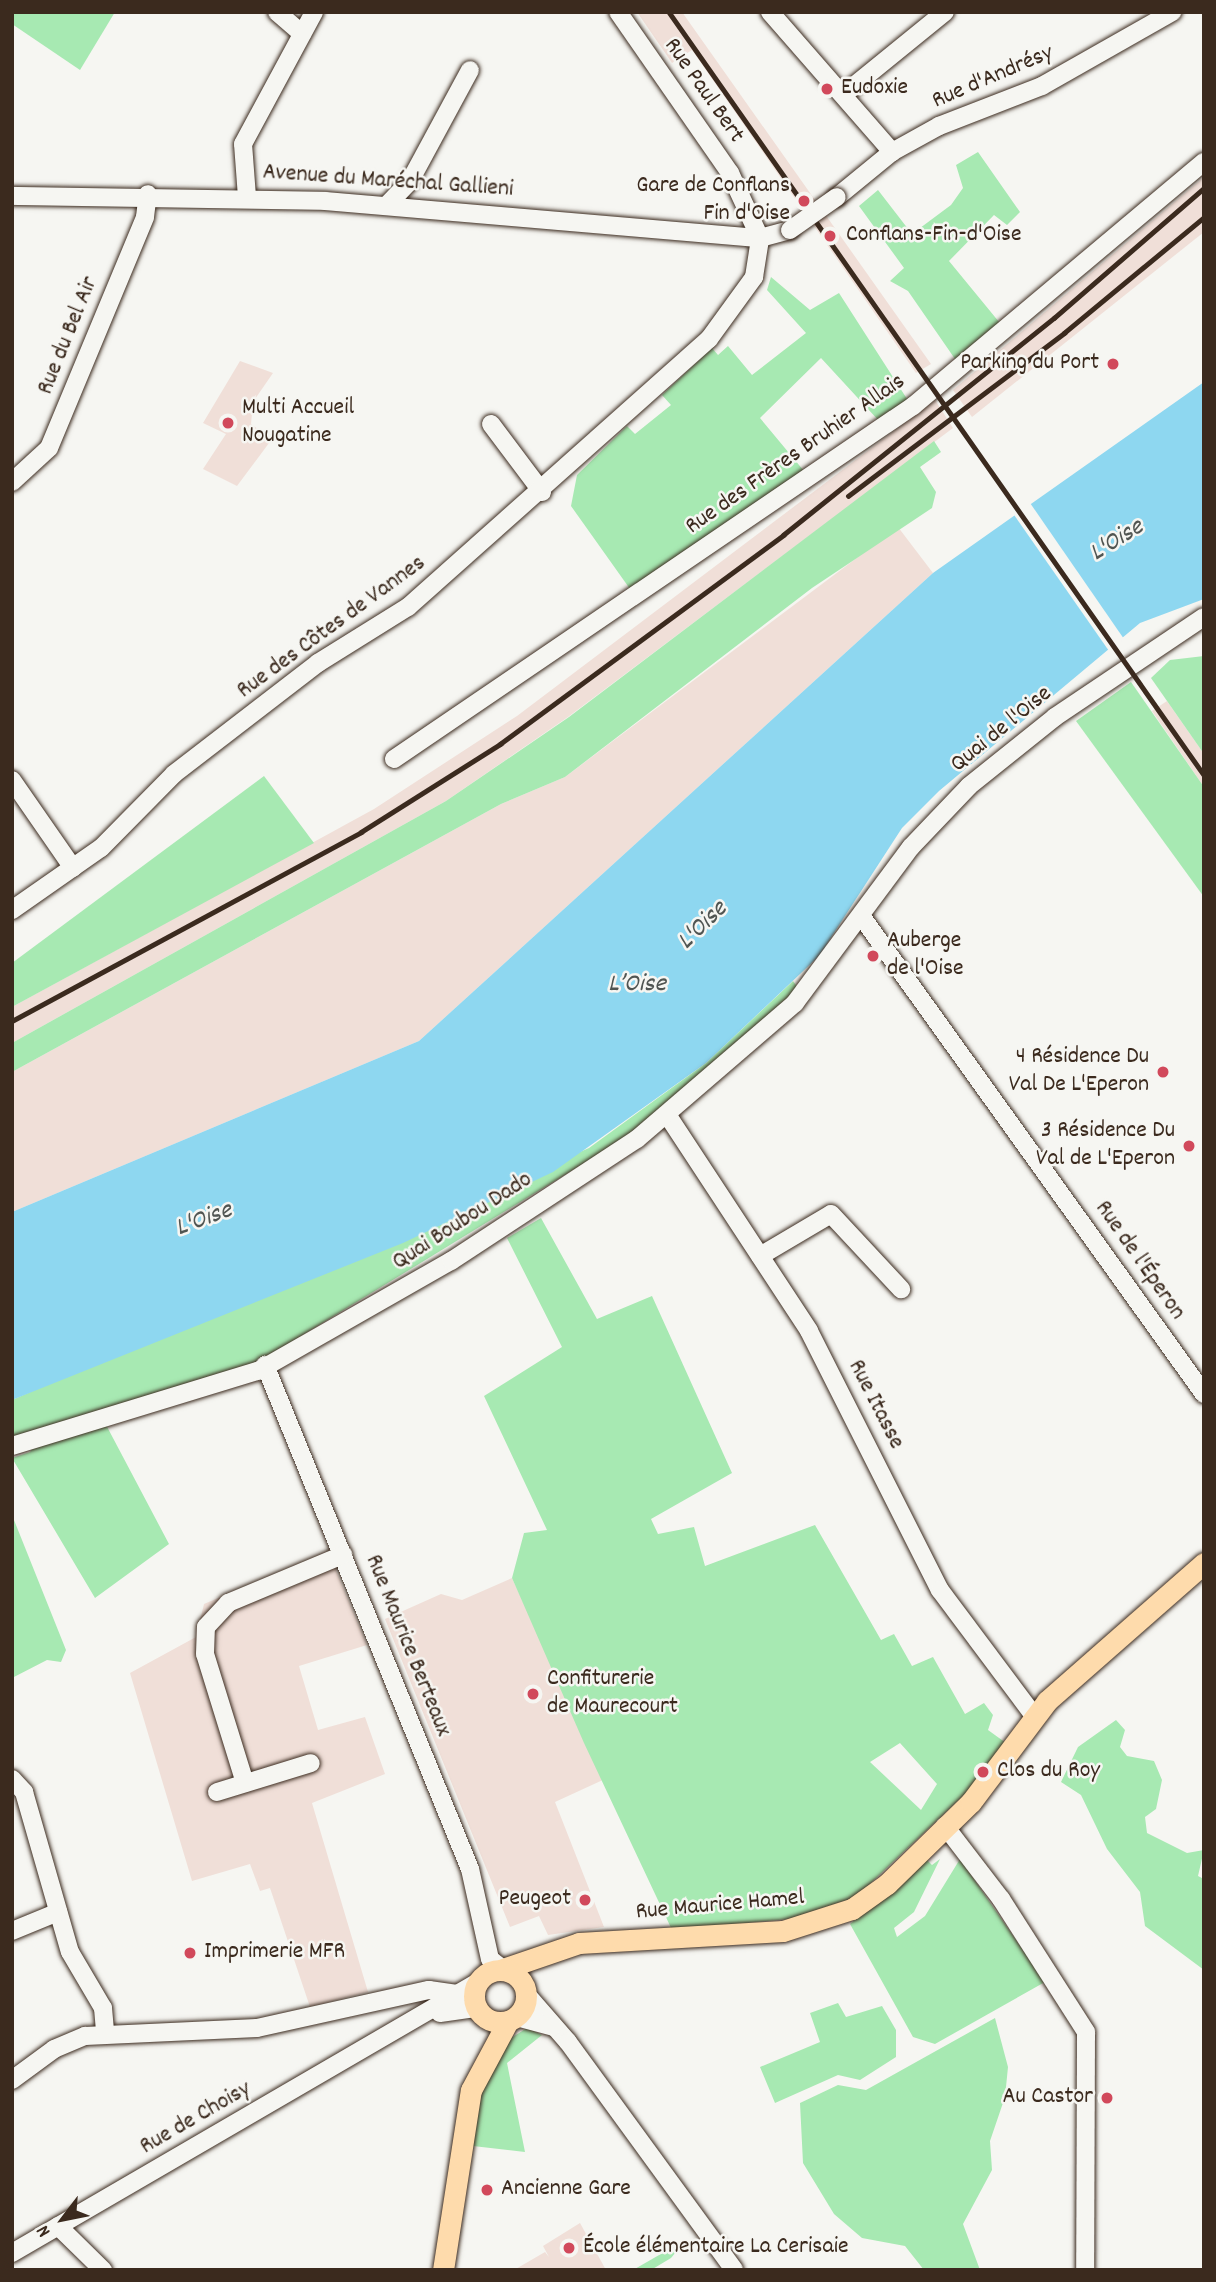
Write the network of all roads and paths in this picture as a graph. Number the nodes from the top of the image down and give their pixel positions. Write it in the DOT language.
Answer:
graph roads {
  1 [pos="277,12"];
  2 [pos="314,12"];
  3 [pos="618,12"];
  4 [pos="770,12"];
  5 [pos="945,12"];
  6 [pos="1172,12"];
  7 [pos="302,34"];
  8 [pos="470,70"];
  9 [pos="844,94"];
  10 [pos="892,152"];
  11 [pos="1204,162"];
  12 [pos="148,194"];
  13 [pos="12,196"];
  14 [pos="247,197"];
  15 [pos="387,205"];
  16 [pos="790,230"];
  17 [pos="760,238"];
  18 [pos="491,424"];
  19 [pos="19,477"];
  20 [pos="542,492"];
  21 [pos="1204,617"];
  22 [pos="394,759"];
  23 [pos="12,780"];
  24 [pos="73,868"];
  25 [pos="12,910"];
  26 [pos="862,917"];
  27 [pos="668,1116"];
  28 [pos="760,1256"];
  29 [pos="901,1289"];
  30 [pos="265,1365"];
  31 [pos="1204,1394"];
  32 [pos="13,1446"];
  33 [pos="343,1555"];
  34 [pos="1204,1563"];
  35 [pos="1035,1717"];
  36 [pos="311,1763"];
  37 [pos="12,1779"];
  38 [pos="245,1783"];
  39 [pos="217,1792"];
  40 [pos="945,1826"];
  41 [pos="58,1912"];
  42 [pos="12,1931"];
  43 [pos="548,1950"];
  44 [pos="486,1951"];
  45 [pos="503,1969"];
  46 [pos="480,1979"];
  47 [pos="525,1989"];
  48 [pos="449,2003"];
  49 [pos="480,2012"];
  50 [pos="512,2019"];
  51 [pos="560,2031"];
  52 [pos="105,2033"];
  53 [pos="478,2073"];
  54 [pos="12,2080"];
  55 [pos="58,2226"];
  56 [pos="12,2253"];
  57 [pos="1089,2269"];
  58 [pos="103,2270"];
  59 [pos="443,2270"];
  60 [pos="734,2270"];
  1 -- 7 [label="street"];
  2 -- 7 [label="street"];
  3 -- 17 [label="street, Rue Paul Bert"];
  4 -- 9 [label="street"];
  5 -- 9 [label="street"];
  6 -- 10 [label="street, Rue d'Andrésy"];
  7 -- 14 [label="street"];
  8 -- 15 [label="street"];
  9 -- 10 [label="street"];
  10 -- 16 [label="street, Rue d'Andrésy, bridge"];
  11 -- 22 [label="street, Rue des Frères Bruhier Allais"];
  12 -- 13 [label="street, Avenue du Maréchal Gallieni"];
  12 -- 14 [label="street, Avenue du Maréchal Gallieni"];
  12 -- 19 [label="street, Rue du Bel Air"];
  14 -- 15 [label="street, Avenue du Maréchal Gallieni"];
  15 -- 17 [label="street, Avenue du Maréchal Gallieni"];
  16 -- 17 [label="street, Avenue du Maréchal Gallieni"];
  17 -- 20 [label="street, Rue des Côtes de Vannes"];
  18 -- 20 [label="street"];
  20 -- 24 [label="street, Rue des Côtes de Vannes"];
  21 -- 26 [label="street, Quai de l'Oise"];
  23 -- 24 [label="street"];
  24 -- 25 [label="street, Rue des Côtes de Vannes"];
  26 -- 27 [label="street, Quai Boubou Dado"];
  26 -- 31 [label="street, Rue de l'Éperon"];
  27 -- 28 [label="street, Rue Itasse"];
  27 -- 30 [label="street, Quai Boubou Dado"];
  28 -- 29 [label="street"];
  28 -- 35 [label="street, Rue Itasse"];
  30 -- 32 [label="street, Quai Boubou Dado"];
  30 -- 33 [label="street, Rue Maurice Berteaux"];
  33 -- 38 [label="street"];
  33 -- 44 [label="street, Rue Maurice Berteaux"];
  34 -- 35 [label="main road, Rue Maurice Hamel"];
  35 -- 40 [label="main road, Rue Maurice Hamel"];
  36 -- 38 [label="street"];
  37 -- 41 [label="street"];
  38 -- 39 [label="street"];
  40 -- 43 [label="main road, Rue Maurice Hamel"];
  40 -- 57 [label="street"];
  41 -- 42 [label="street"];
  41 -- 52 [label="street"];
  43 -- 45 [label="main road, Rue Maurice Hamel"];
  43 -- 47 [label="main road"];
  44 -- 45 [label="street"];
  44 -- 46 [label="street, Rue Maurice Berteaux"];
  45 -- 46 [label="main road"];
  45 -- 47 [label="main road"];
  46 -- 48 [label="street, Rue de Choisy"];
  46 -- 49 [label="main road"];
  47 -- 50 [label="main road"];
  47 -- 51 [label="street"];
  48 -- 49 [label="street"];
  48 -- 52 [label="street"];
  48 -- 55 [label="street, Rue de Choisy"];
  49 -- 50 [label="main road"];
  49 -- 53 [label="main road"];
  50 -- 51 [label="street"];
  50 -- 53 [label="main road"];
  51 -- 60 [label="street"];
  52 -- 54 [label="street"];
  53 -- 59 [label="main road"];
  55 -- 56 [label="street, Rue de Choisy"];
  55 -- 58 [label="street"];
}
